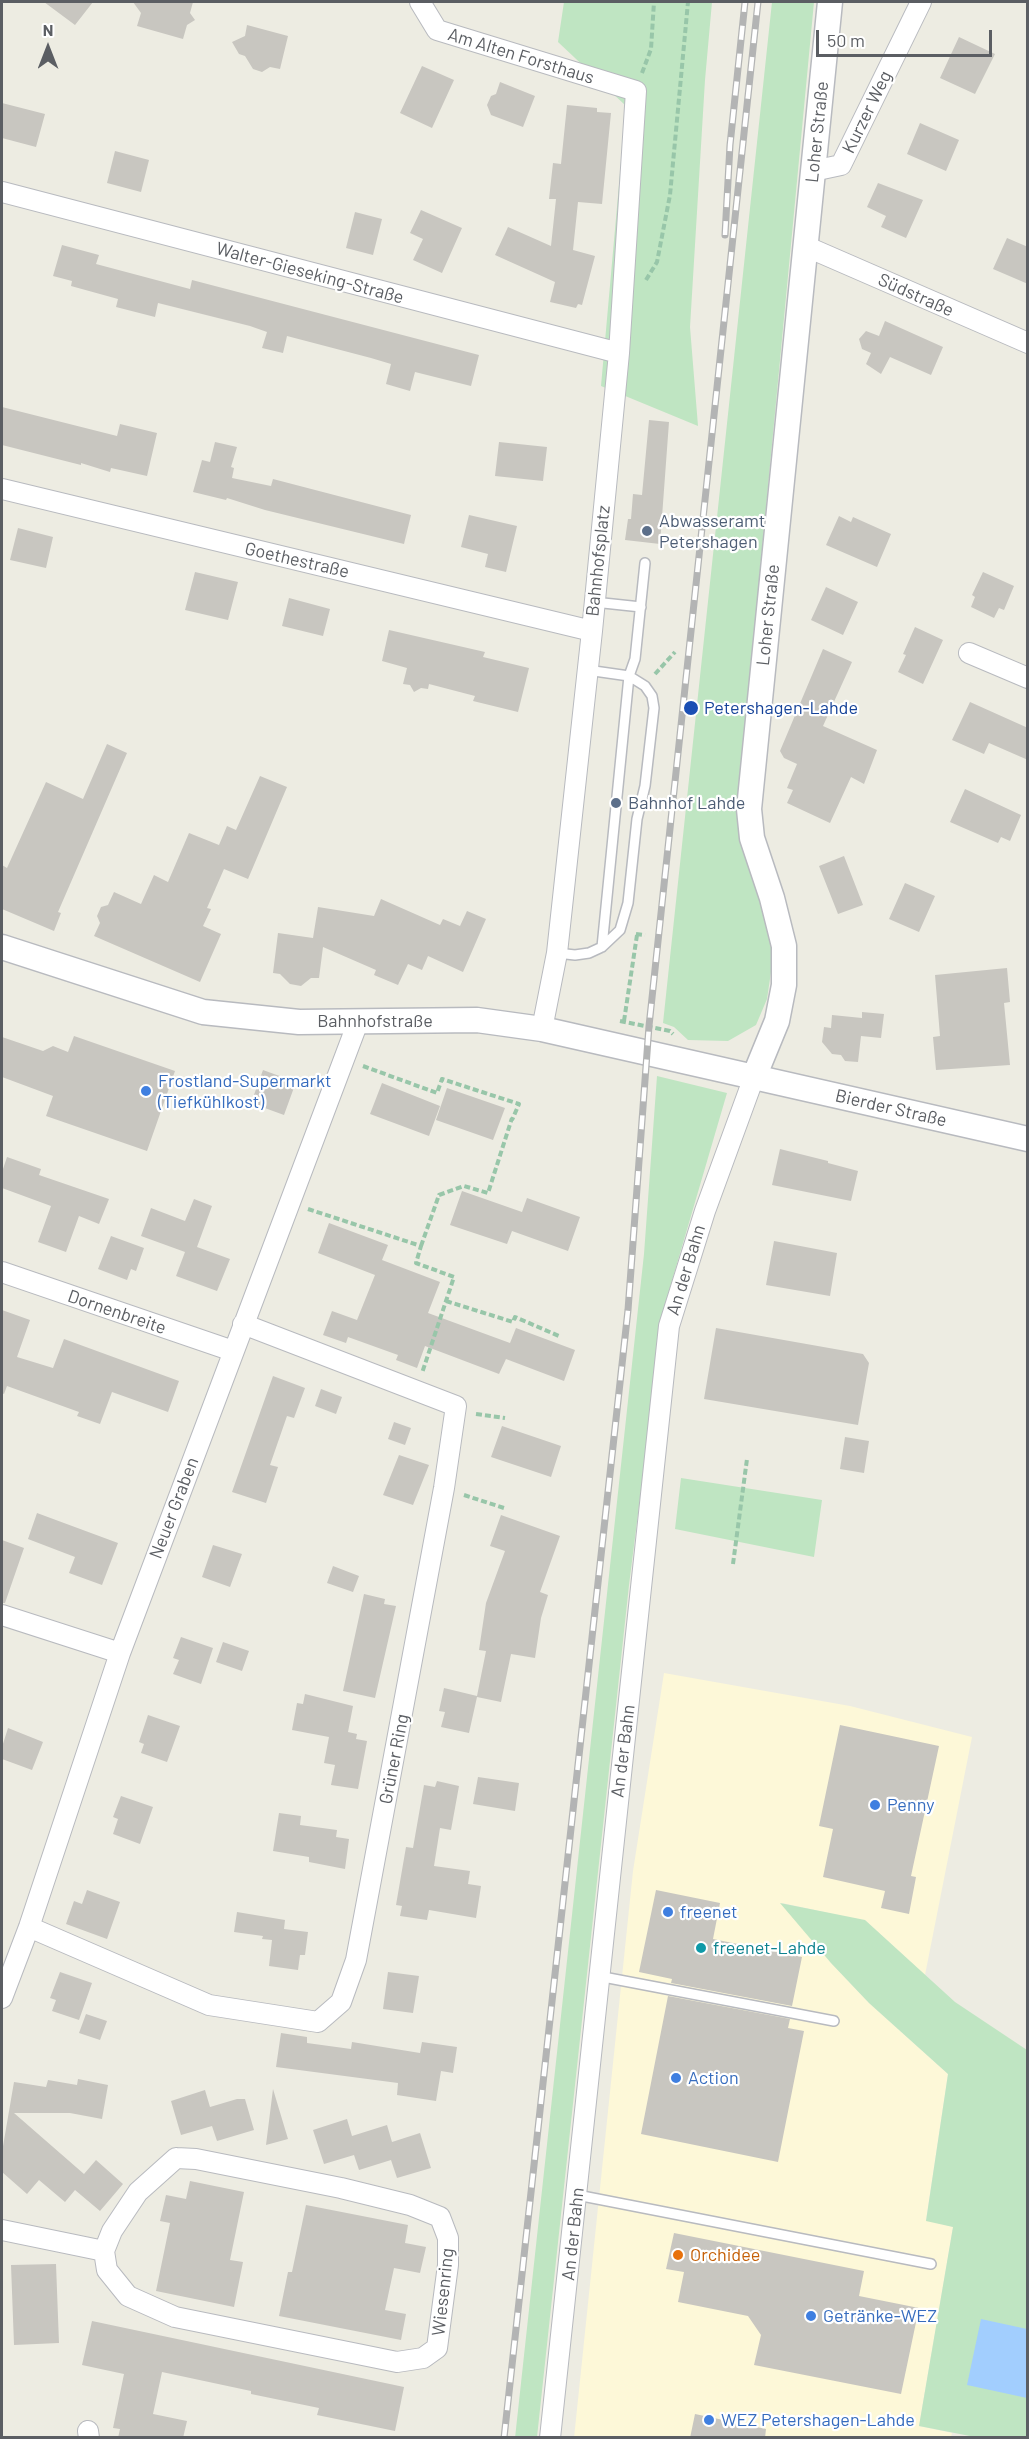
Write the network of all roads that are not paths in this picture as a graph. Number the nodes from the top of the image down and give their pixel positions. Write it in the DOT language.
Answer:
graph roads {
  1 [pos="420,2"];
  2 [pos="830,2"];
  3 [pos="921,2"];
  4 [pos="636,91"];
  5 [pos="813,171"];
  6 [pos="2,192"];
  7 [pos="805,246"];
  8 [pos="1028,343"];
  9 [pos="619,353"];
  10 [pos="2,489"];
  11 [pos="645,563"];
  12 [pos="594,602"];
  13 [pos="641,607"];
  14 [pos="592,631"];
  15 [pos="969,653"];
  16 [pos="587,670"];
  17 [pos="629,676"];
  18 [pos="1028,678"];
  19 [pos="2,947"];
  20 [pos="602,947"];
  21 [pos="557,953"];
  22 [pos="358,1022"];
  23 [pos="542,1029"];
  24 [pos="754,1077"];
  25 [pos="1028,1139"];
  26 [pos="2,1272"];
  27 [pos="243,1324"];
  28 [pos="233,1351"];
  29 [pos="2,1615"];
  30 [pos="120,1653"];
  31 [pos="29,1927"];
  32 [pos="598,1976"];
  33 [pos="2,1998"];
  34 [pos="834,2021"];
  35 [pos="577,2194"];
  36 [pos="2,2230"];
  37 [pos="104,2251"];
  38 [pos="931,2264"];
  39 [pos="550,2438"];
  1 -- 4 [label="street, Am Alten Forsthaus"];
  2 -- 5 [label="street, Loher Straße"];
  3 -- 5 [label="street, Kurzer Weg"];
  4 -- 9 [label="street, Bahnhofsplatz"];
  5 -- 7 [label="street, Loher Straße"];
  6 -- 9 [label="street, Walter-Gieseking-Straße"];
  7 -- 8 [label="street, Südstraße"];
  7 -- 24 [label="street, Loher Straße"];
  9 -- 12 [label="street, Bahnhofsplatz"];
  10 -- 14 [label="street, Goethestraße"];
  11 -- 13 [label="lane"];
  12 -- 13 [label="lane"];
  12 -- 14 [label="street, Bahnhofsplatz"];
  13 -- 17 [label="lane"];
  14 -- 16 [label="street, Bahnhofsplatz"];
  15 -- 18 [label="street"];
  16 -- 17 [label="lane"];
  16 -- 21 [label="street, Bahnhofsplatz"];
  17 -- 20 [label="lane"];
  17 -- 20 [label="lane"];
  19 -- 22 [label="street, Bahnhofstraße"];
  20 -- 21 [label="lane"];
  21 -- 23 [label="street, Bahnhofsplatz"];
  22 -- 23 [label="street, Bahnhofstraße"];
  22 -- 27 [label="street, Neuer Graben"];
  23 -- 24 [label="street, Bahnhofstraße"];
  24 -- 25 [label="street, Bierder Straße"];
  24 -- 32 [label="street, An der Bahn"];
  26 -- 28 [label="street, Dornenbreite"];
  27 -- 28 [label="street, Neuer Graben"];
  27 -- 31 [label="street, Grüner Ring"];
  28 -- 30 [label="street, Neuer Graben"];
  29 -- 30 [label="street"];
  30 -- 31 [label="street, Neuer Graben"];
  31 -- 33 [label="street, Neuer Graben"];
  32 -- 34 [label="lane"];
  32 -- 35 [label="street, An der Bahn"];
  35 -- 38 [label="lane"];
  35 -- 39 [label="street, An der Bahn"];
  36 -- 37 [label="street"];
  37 -- 37 [label="street, Wiesenring"];
}
